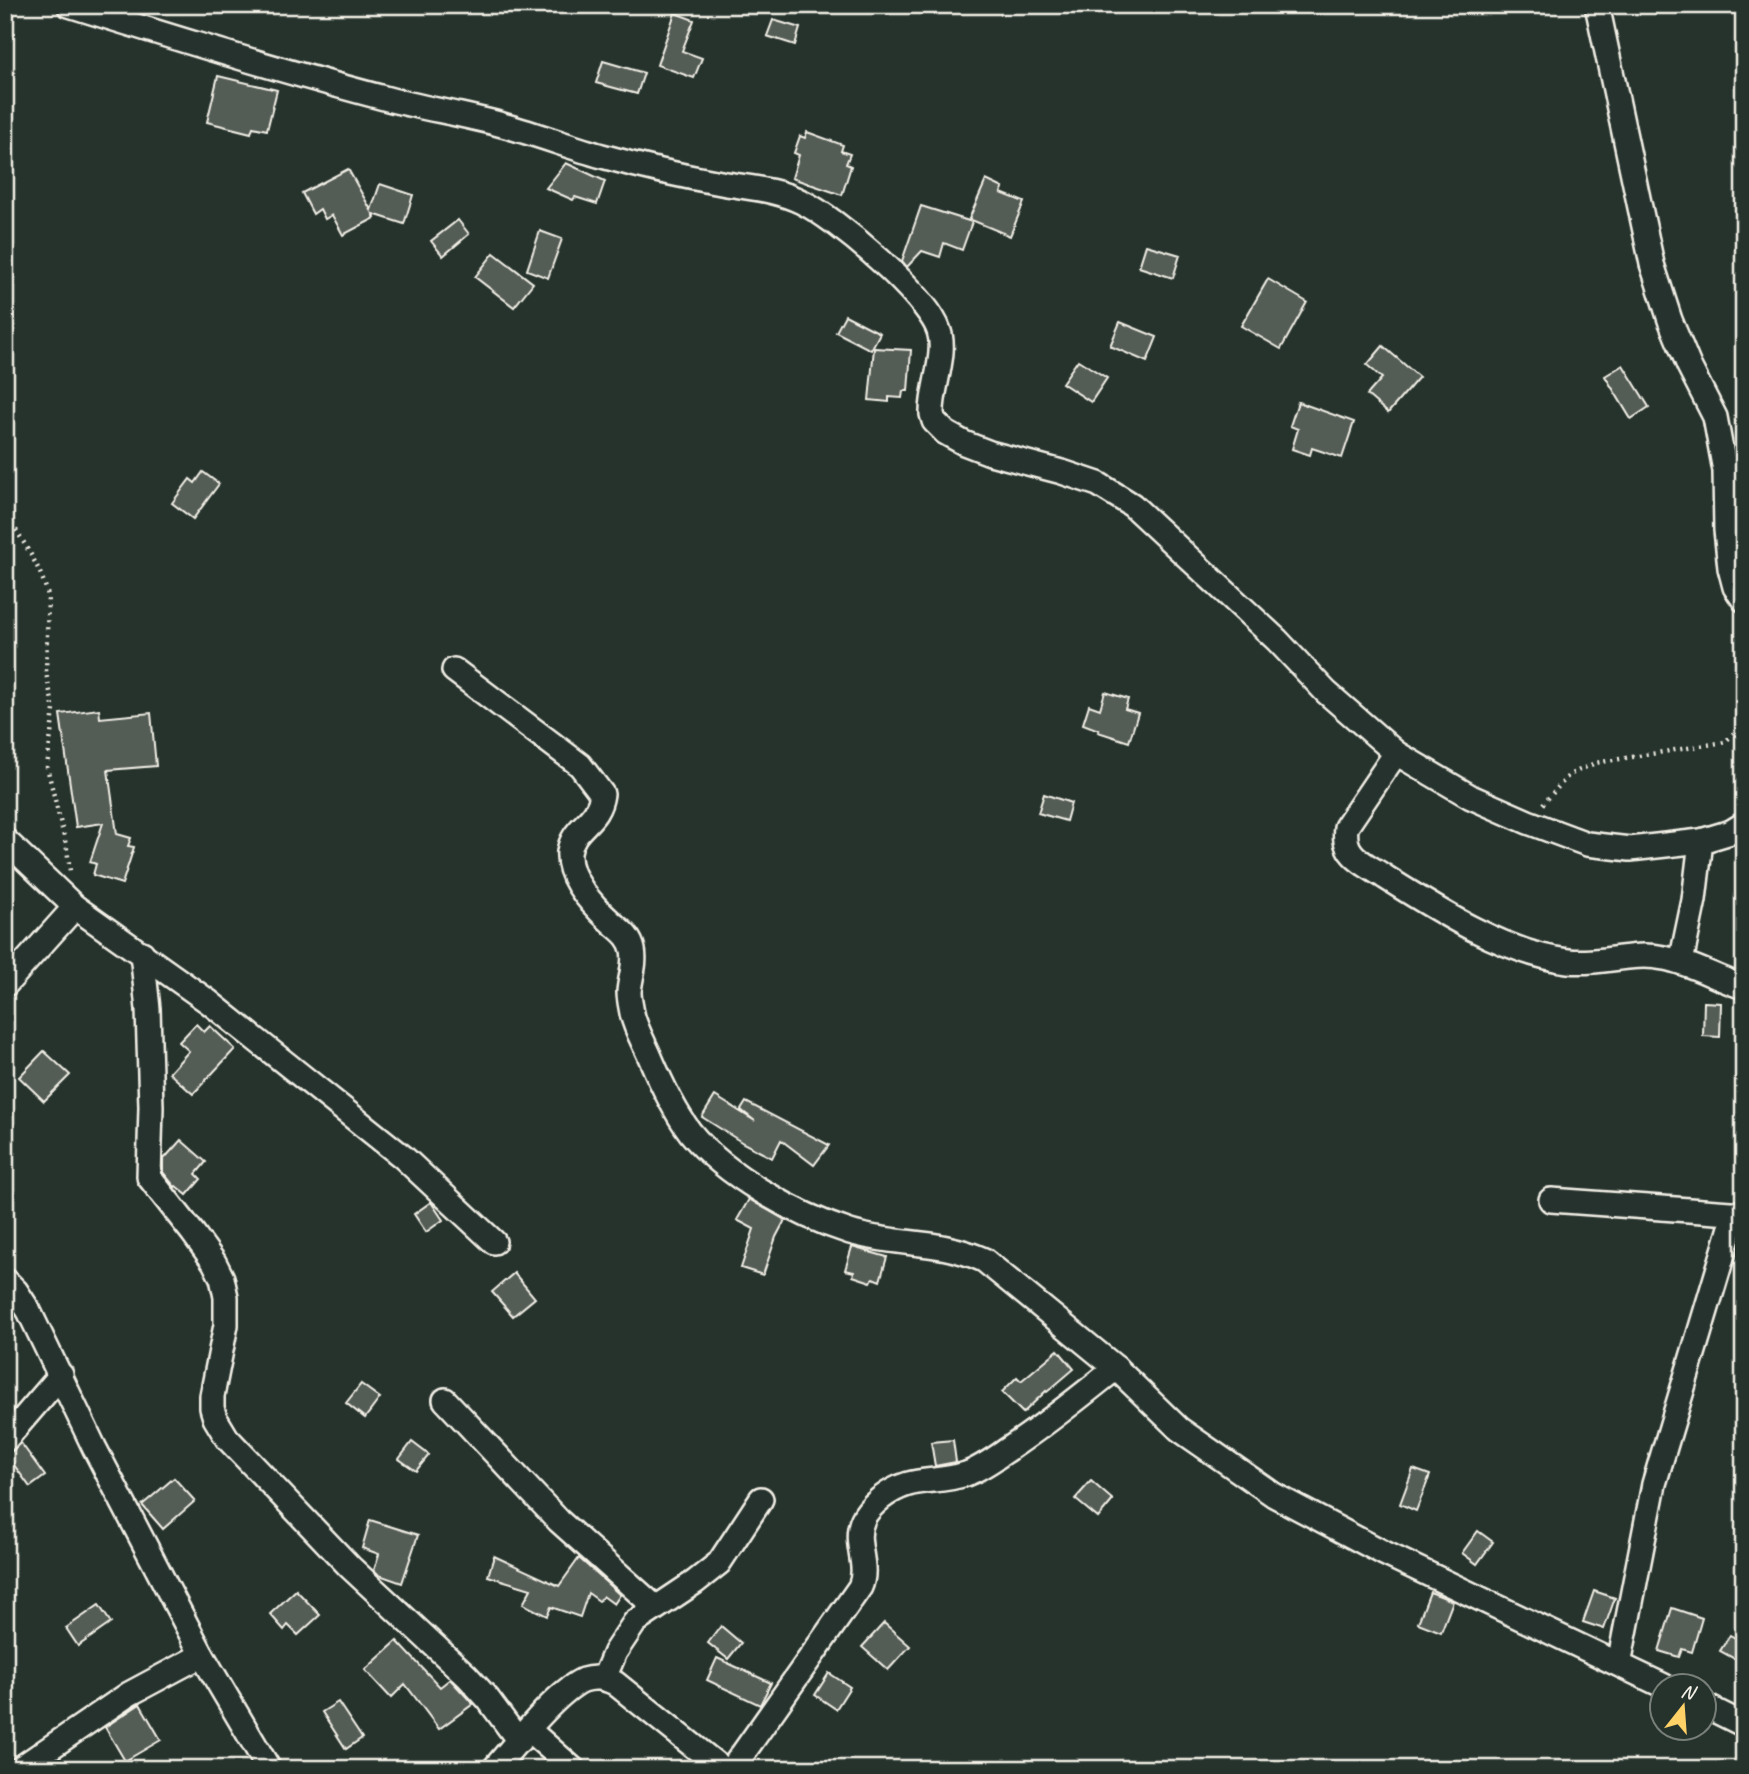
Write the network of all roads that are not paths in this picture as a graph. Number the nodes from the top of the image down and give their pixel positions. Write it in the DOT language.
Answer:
graph roads {
  1 [pos="69,5"];
  2 [pos="1597,5"];
  3 [pos="1735,490"];
  4 [pos="1744,600"];
  5 [pos="454,670"];
  6 [pos="1396,753"];
  7 [pos="1744,824"];
  8 [pos="5,840"];
  9 [pos="1701,841"];
  10 [pos="75,907"];
  11 [pos="142,953"];
  12 [pos="1681,962"];
  13 [pos="5,985"];
  14 [pos="1744,987"];
  15 [pos="1552,1200"];
  16 [pos="1739,1214"];
  17 [pos="494,1242"];
  18 [pos="5,1280"];
  19 [pos="1116,1368"];
  20 [pos="61,1375"];
  21 [pos="446,1400"];
  22 [pos="5,1440"];
  23 [pos="761,1499"];
  24 [pos="655,1607"];
  25 [pos="202,1655"];
  26 [pos="1619,1664"];
  27 [pos="604,1678"];
  28 [pos="1648,1678"];
  29 [pos="1718,1712"];
  30 [pos="1744,1725"];
  31 [pos="524,1735"];
  32 [pos="19,1769"];
  33 [pos="270,1769"];
  34 [pos="494,1769"];
  35 [pos="573,1769"];
  36 [pos="722,1769"];
  37 [pos="732,1769"];
  1 -- 6 [label="street"];
  2 -- 3 [label="street"];
  3 -- 4 [label="street"];
  5 -- 19 [label="street"];
  6 -- 9 [label="street"];
  6 -- 12 [label="street"];
  7 -- 9 [label="street"];
  8 -- 10 [label="street"];
  9 -- 12 [label="street"];
  10 -- 11 [label="street"];
  10 -- 13 [label="street"];
  11 -- 17 [label="street"];
  11 -- 31 [label="street"];
  12 -- 14 [label="street"];
  15 -- 16 [label="street"];
  16 -- 26 [label="street"];
  18 -- 20 [label="street"];
  19 -- 26 [label="street"];
  19 -- 37 [label="street"];
  20 -- 22 [label="street"];
  20 -- 25 [label="street"];
  21 -- 24 [label="street"];
  23 -- 24 [label="street"];
  24 -- 27 [label="street"];
  25 -- 32 [label="street"];
  25 -- 33 [label="street"];
  26 -- 28 [label="street"];
  27 -- 31 [label="street"];
  27 -- 36 [label="street"];
  29 -- 30 [label="street"];
  31 -- 34 [label="street"];
  31 -- 35 [label="street"];
}
